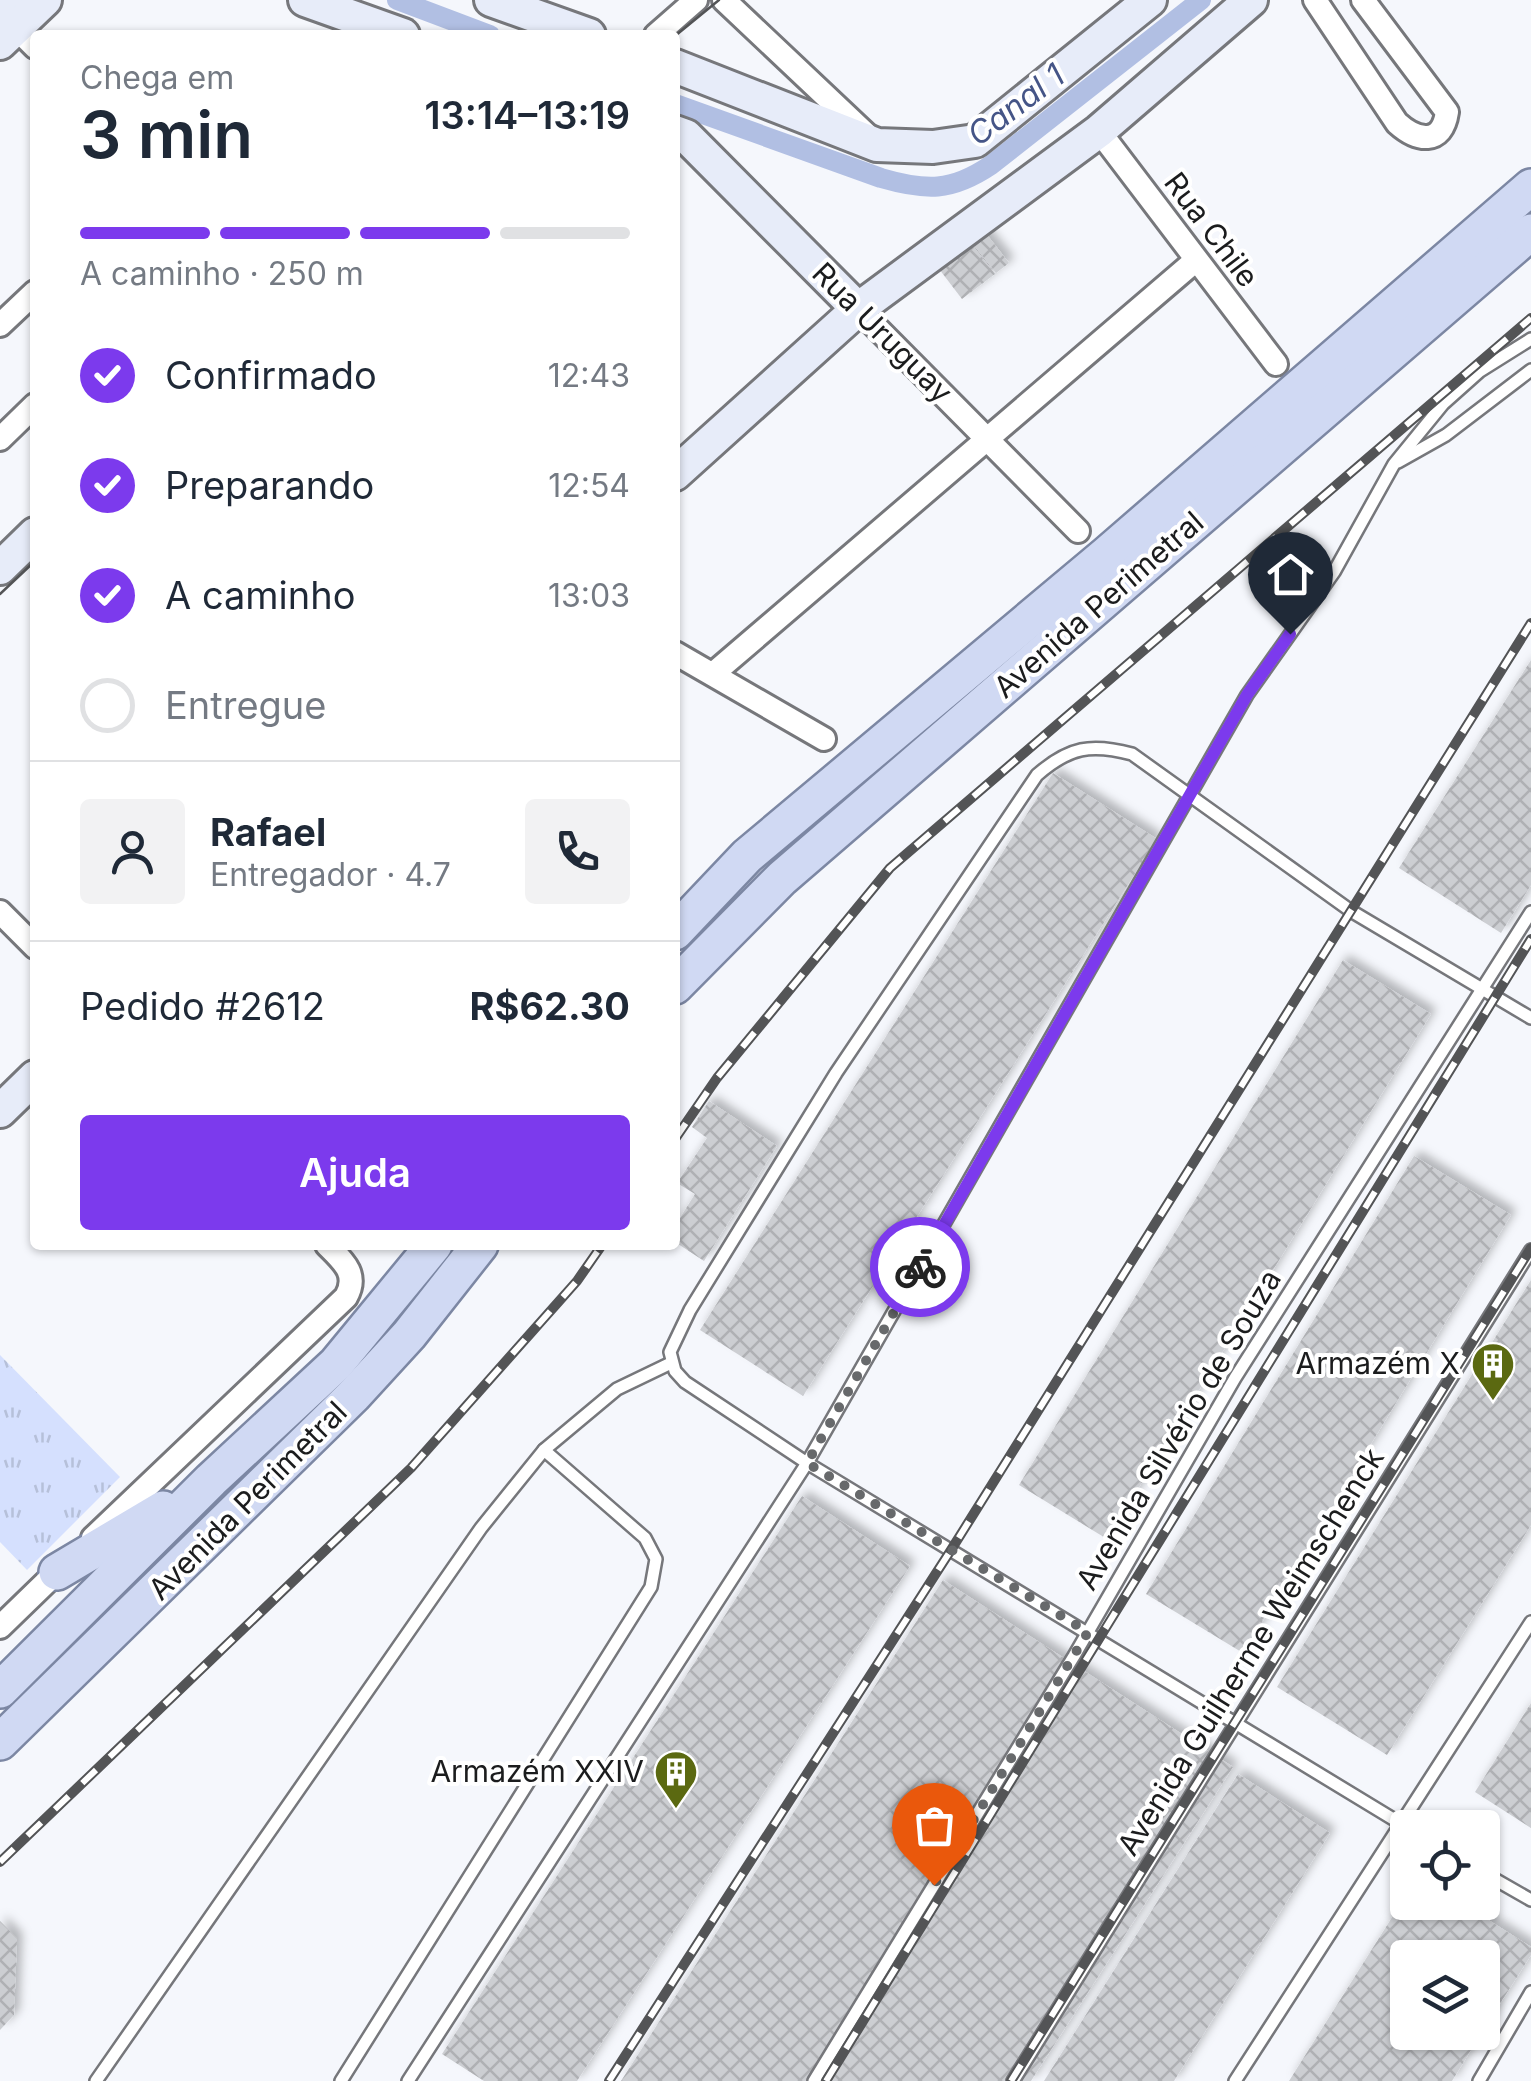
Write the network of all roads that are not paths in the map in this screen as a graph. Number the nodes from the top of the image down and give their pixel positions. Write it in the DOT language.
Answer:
graph roads {
  1 [pos="45,0"];
  2 [pos="306,0"];
  3 [pos="491,0"];
  4 [pos="696,0"];
  5 [pos="724,0"];
  6 [pos="1150,0"];
  7 [pos="1251,0"];
  8 [pos="1315,0"];
  9 [pos="1363,0"];
  10 [pos="12,25"];
  11 [pos="530,26"];
  12 [pos="389,30"];
  13 [pos="556,30"];
  14 [pos="662,30"];
  15 [pos="680,68"];
  16 [pos="1099,131"];
  17 [pos="681,134"];
  18 [pos="877,145"];
  19 [pos="1531,187"];
  20 [pos="1531,232"];
  21 [pos="1195,261"];
  22 [pos="30,297"];
  23 [pos="858,309"];
  24 [pos="0,325"];
  25 [pos="1531,338"];
  26 [pos="1276,364"];
  27 [pos="1531,370"];
  28 [pos="30,410"];
  29 [pos="0,439"];
  30 [pos="987,439"];
  31 [pos="1394,464"];
  32 [pos="680,469"];
  33 [pos="1078,531"];
  34 [pos="30,539"];
  35 [pos="0,568"];
  36 [pos="680,656"];
  37 [pos="714,674"];
  38 [pos="824,740"];
  39 [pos="1191,796"];
  40 [pos="0,912"];
  41 [pos="1531,912"];
  42 [pos="680,927"];
  43 [pos="30,942"];
  44 [pos="680,981"];
  45 [pos="1482,989"];
  46 [pos="1531,1018"];
  47 [pos="30,1082"];
  48 [pos="0,1111"];
  49 [pos="332,1250"];
  50 [pos="430,1250"];
  51 [pos="476,1250"];
  52 [pos="1531,1250"];
  53 [pos="671,1363"];
  54 [pos="544,1450"];
  55 [pos="807,1463"];
  56 [pos="212,1480"];
  57 [pos="57,1572"];
  58 [pos="1531,1622"];
  59 [pos="0,1627"];
  60 [pos="1088,1632"];
  61 [pos="0,1690"];
  62 [pos="1236,1723"];
  63 [pos="0,1742"];
  64 [pos="1415,1810"];
  65 [pos="1390,1818"];
  66 [pos="1390,1849"];
  67 [pos="1500,1882"];
  68 [pos="1531,1900"];
  69 [pos="1531,1992"];
  70 [pos="96,2081"];
  71 [pos="342,2081"];
  72 [pos="408,2081"];
  73 [pos="814,2081"];
  74 [pos="1013,2081"];
  75 [pos="1235,2081"];
  76 [pos="1479,2081"];
  1 -- 10 [label="street"];
  2 -- 12 [label="street"];
  3 -- 11 [label="street"];
  4 -- 14 [label="street"];
  5 -- 18 [label="street"];
  6 -- 18 [label="street"];
  7 -- 16 [label="street"];
  8 -- 9 [label="street"];
  11 -- 13 [label="street"];
  15 -- 18 [label="street"];
  16 -- 21 [label="street, Rua Chile"];
  16 -- 23 [label="street"];
  17 -- 23 [label="street, Rua Uruguay"];
  19 -- 42 [label="main road, Avenida Perimetral"];
  20 -- 44 [label="main road, Avenida Perimetral"];
  21 -- 26 [label="street, Rua Chile"];
  21 -- 30 [label="street"];
  22 -- 24 [label="street"];
  23 -- 30 [label="street, Rua Uruguay"];
  23 -- 32 [label="street"];
  25 -- 31 [label="lane"];
  27 -- 31 [label="lane"];
  28 -- 29 [label="street"];
  30 -- 33 [label="street, Rua Uruguay"];
  30 -- 37 [label="street"];
  31 -- 39 [label="lane"];
  34 -- 35 [label="street"];
  36 -- 37 [label="street"];
  37 -- 38 [label="street"];
  39 -- 45 [label="lane"];
  39 -- 53 [label="lane"];
  39 -- 55 [label="lane"];
  40 -- 43 [label="street"];
  41 -- 45 [label="lane, Avenida Silvério de Souza"];
  45 -- 46 [label="lane"];
  45 -- 60 [label="lane, Avenida Silvério de Souza"];
  47 -- 48 [label="street"];
  49 -- 57 [label="street"];
  50 -- 56 [label="main road, Avenida Perimetral"];
  51 -- 63 [label="main road, Avenida Perimetral"];
  52 -- 62 [label="lane, Avenida Guilherme Weimschenck"];
  53 -- 54 [label="lane"];
  53 -- 55 [label="lane"];
  54 -- 70 [label="lane"];
  54 -- 71 [label="lane"];
  55 -- 60 [label="lane"];
  55 -- 72 [label="lane"];
  56 -- 57 [label="main road"];
  56 -- 61 [label="main road, Avenida Perimetral"];
  57 -- 59 [label="street"];
  58 -- 64 [label="lane"];
  60 -- 62 [label="lane"];
  60 -- 73 [label="lane, Avenida Silvério de Souza"];
  62 -- 65 [label="lane"];
  62 -- 74 [label="lane, Avenida Guilherme Weimschenck"];
  66 -- 75 [label="lane"];
  67 -- 68 [label="lane"];
  69 -- 76 [label="lane"];
}
